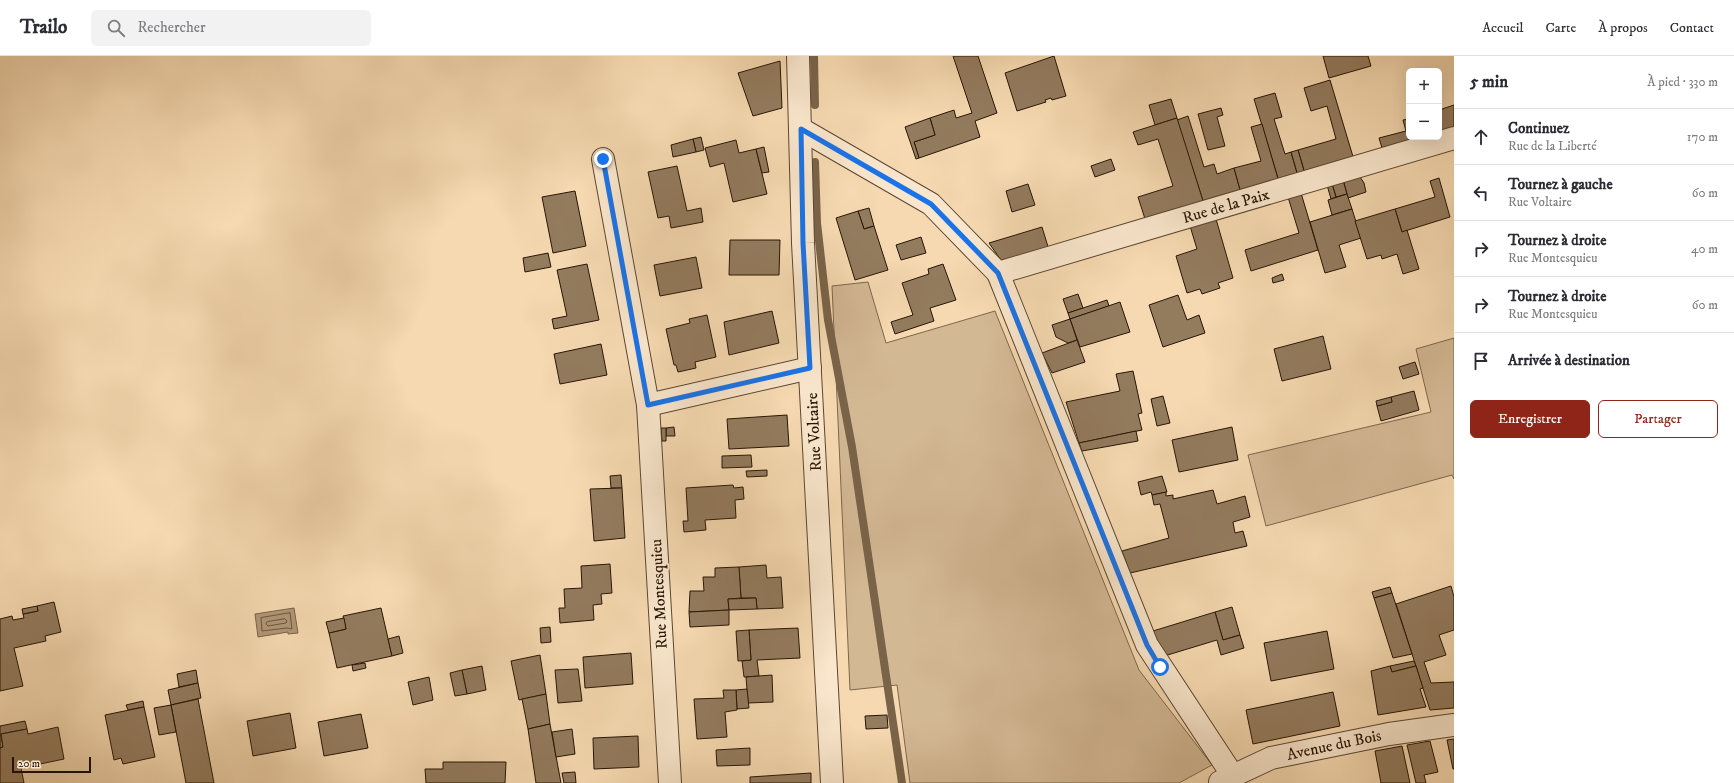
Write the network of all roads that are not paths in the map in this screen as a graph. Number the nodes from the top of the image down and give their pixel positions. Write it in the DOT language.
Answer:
graph roads {
  1 [pos="798,56"];
  2 [pos="801,129"];
  3 [pos="1454,138"];
  4 [pos="603,159"];
  5 [pos="998,273"];
  6 [pos="810,368"];
  7 [pos="648,405"];
  8 [pos="1454,725"];
  9 [pos="1226,780"];
  10 [pos="670,783"];
  11 [pos="832,783"];
  1 -- 2 [label="street, Rue Voltaire"];
  2 -- 5 [label="street"];
  2 -- 6 [label="street, Rue Voltaire"];
  3 -- 5 [label="street, Rue de la Paix"];
  4 -- 7 [label="street, Rue Montesquieu"];
  5 -- 9 [label="street"];
  6 -- 7 [label="street"];
  6 -- 11 [label="street, Rue Voltaire"];
  7 -- 10 [label="street, Rue Montesquieu"];
  8 -- 9 [label="street, Avenue du Bois"];
}
